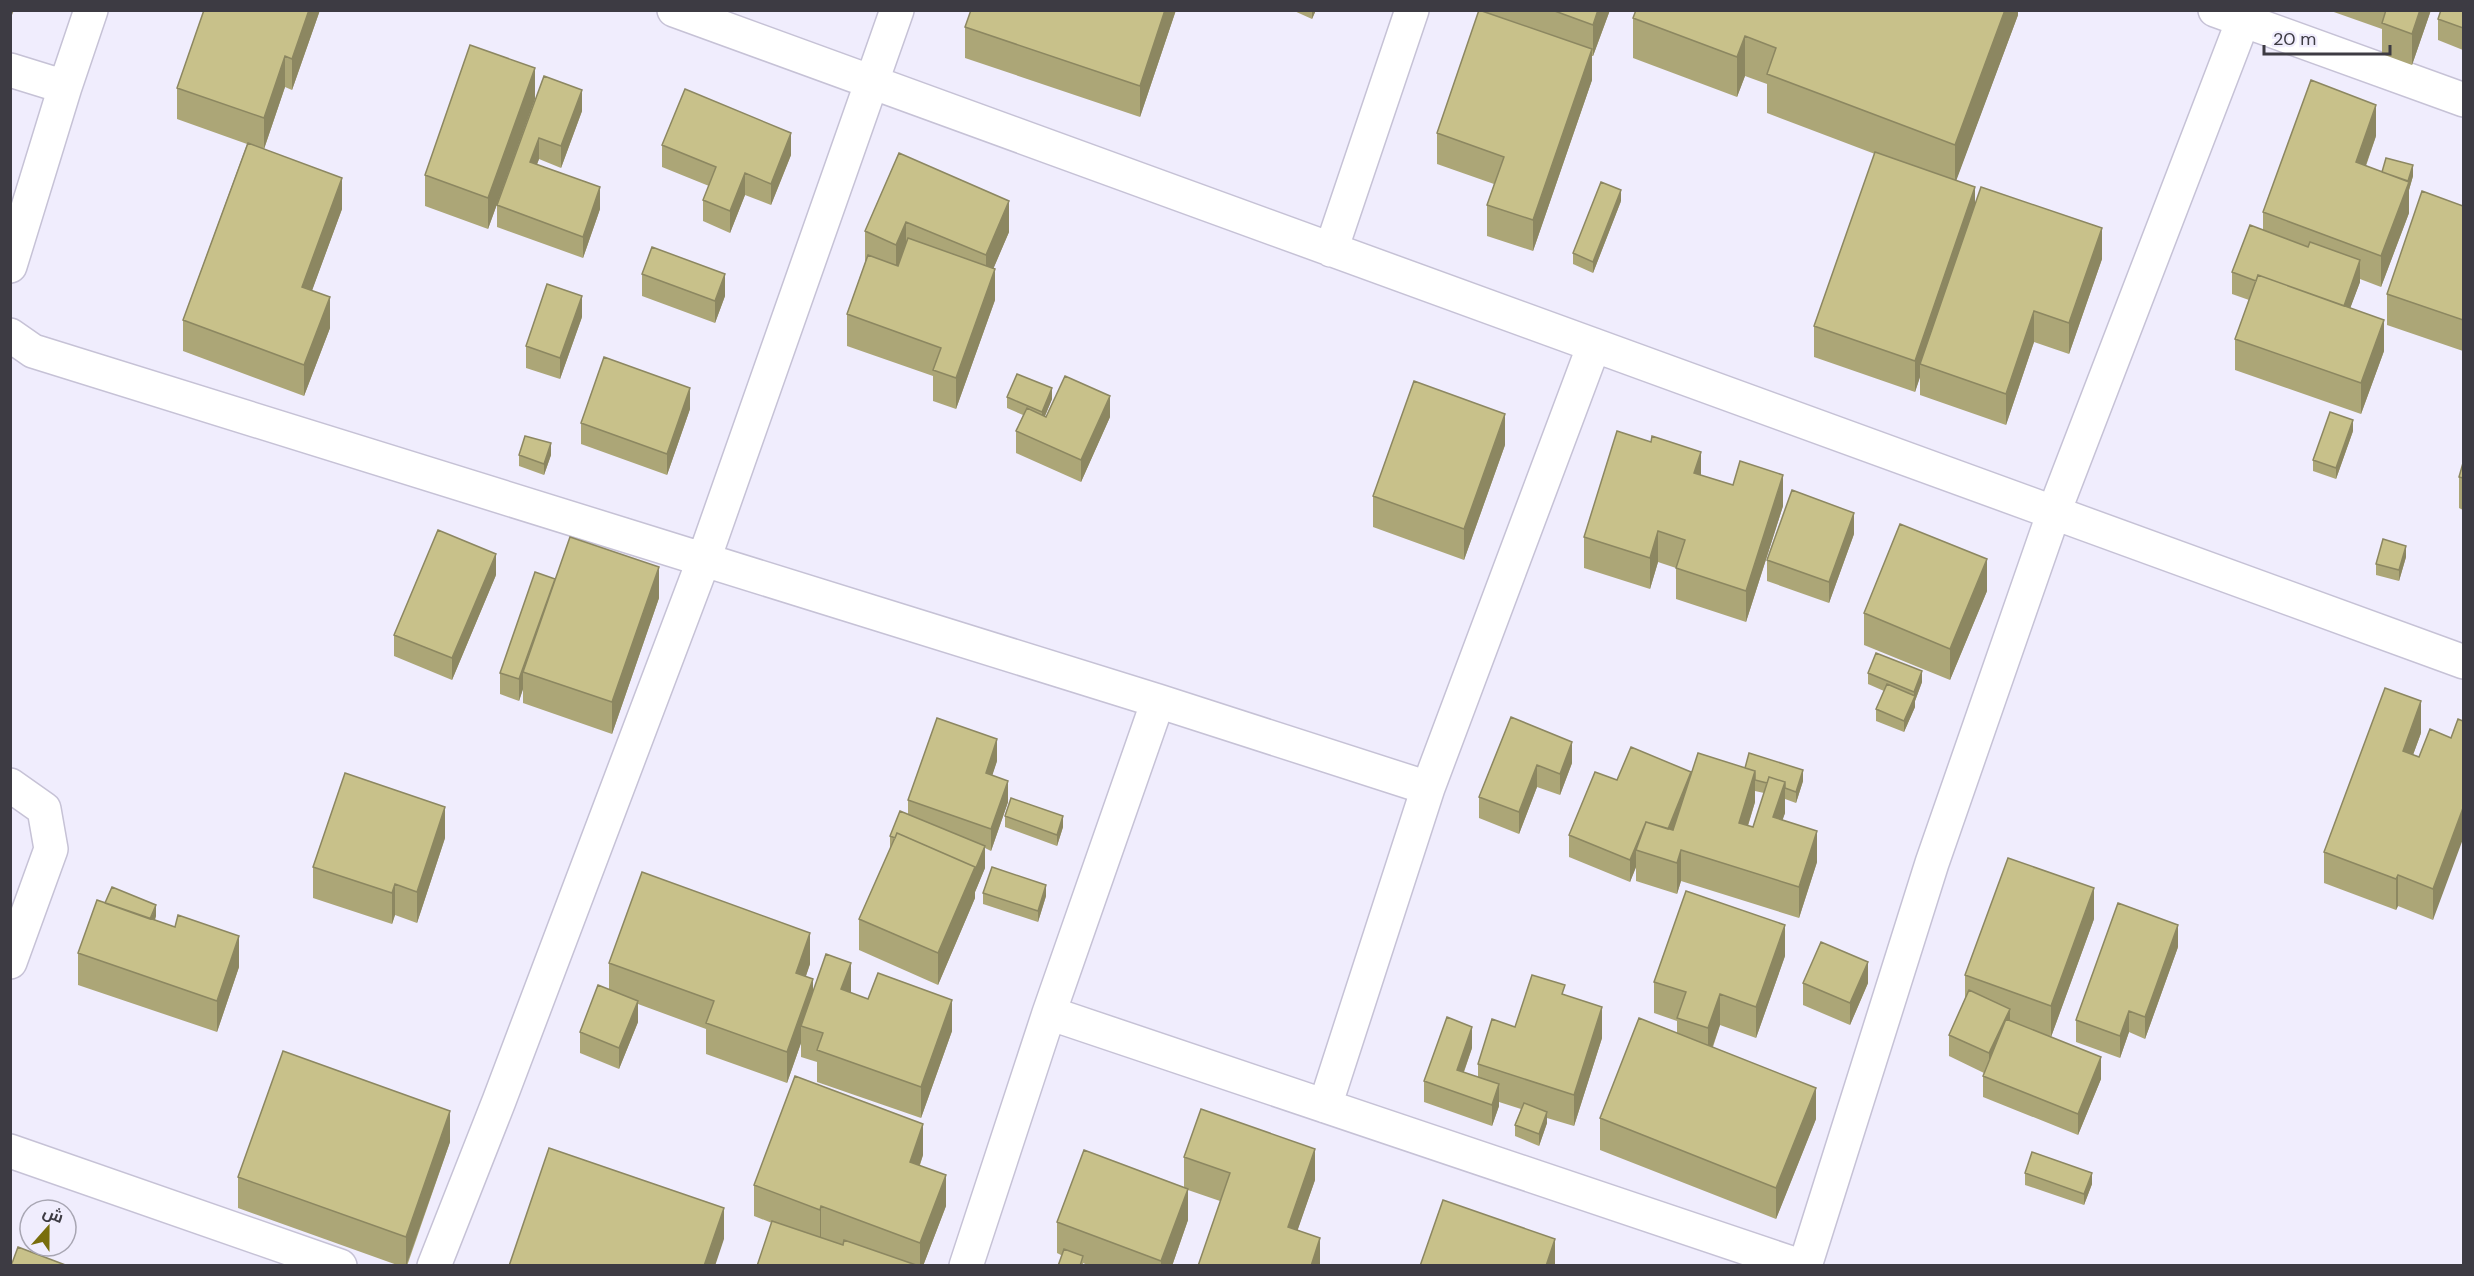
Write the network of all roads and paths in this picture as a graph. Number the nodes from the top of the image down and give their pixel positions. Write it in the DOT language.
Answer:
graph roads {
  1 [pos="91,10"];
  2 [pos="674,10"];
  3 [pos="897,10"];
  4 [pos="1412,10"];
  5 [pos="2235,14"];
  6 [pos="10,70"];
  7 [pos="872,83"];
  8 [pos="65,87"];
  9 [pos="2463,100"];
  10 [pos="1331,250"];
  11 [pos="10,266"];
  12 [pos="10,335"];
  13 [pos="1594,345"];
  14 [pos="2055,512"];
  15 [pos="704,559"];
  16 [pos="2463,662"];
  17 [pos="1158,701"];
  18 [pos="10,785"];
  19 [pos="1428,788"];
  20 [pos="10,962"];
  21 [pos="1049,1013"];
  22 [pos="1325,1106"];
  23 [pos="10,1151"];
  24 [pos="340,1266"];
  25 [pos="434,1266"];
  26 [pos="966,1266"];
  27 [pos="1800,1266"];
  28 [pos="1805,1266"];
  1 -- 8 [label="street"];
  2 -- 7 [label="street"];
  3 -- 7 [label="street"];
  4 -- 10 [label="street"];
  5 -- 9 [label="street"];
  5 -- 14 [label="street"];
  6 -- 8 [label="street"];
  7 -- 10 [label="street"];
  7 -- 15 [label="street"];
  8 -- 11 [label="street"];
  10 -- 13 [label="street"];
  12 -- 15 [label="street"];
  13 -- 14 [label="street"];
  13 -- 19 [label="street"];
  14 -- 16 [label="street"];
  14 -- 28 [label="street"];
  15 -- 17 [label="street"];
  15 -- 25 [label="street"];
  17 -- 19 [label="street"];
  17 -- 21 [label="street"];
  18 -- 20 [label="street"];
  19 -- 22 [label="street"];
  21 -- 22 [label="street"];
  21 -- 26 [label="street"];
  22 -- 27 [label="street"];
  23 -- 24 [label="street"];
}
